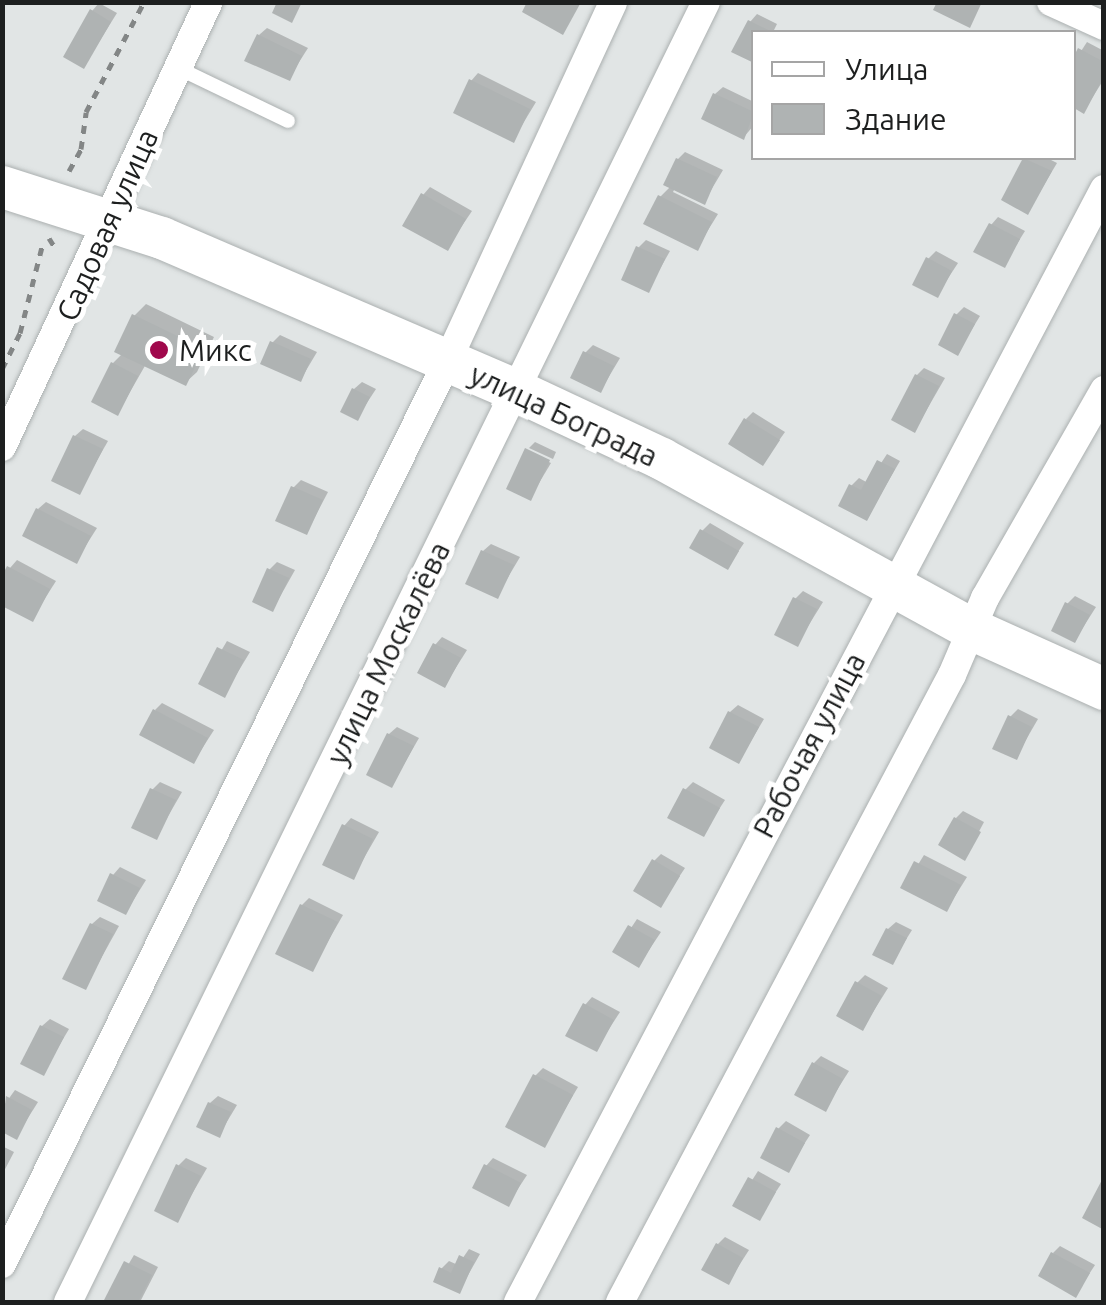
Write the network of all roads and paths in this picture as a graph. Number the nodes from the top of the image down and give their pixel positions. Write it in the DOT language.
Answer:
graph roads {
  1 [pos="144,2"];
  2 [pos="209,2"];
  3 [pos="613,2"];
  4 [pos="706,2"];
  5 [pos="1051,2"];
  6 [pos="1104,26"];
  7 [pos="178,68"];
  8 [pos="288,121"];
  9 [pos="70,170"];
  10 [pos="2,188"];
  11 [pos="1104,189"];
  12 [pos="110,221"];
  13 [pos="43,243"];
  14 [pos="447,362"];
  15 [pos="2,369"];
  16 [pos="1104,390"];
  17 [pos="517,391"];
  18 [pos="2,447"];
  19 [pos="892,586"];
  20 [pos="971,629"];
  21 [pos="1104,689"];
  22 [pos="2,1264"];
  23 [pos="68,1302"];
  24 [pos="518,1302"];
  25 [pos="620,1302"];
  1 -- 9 [label="path"];
  2 -- 7 [label="street, Садовая улица"];
  3 -- 14 [label="street"];
  4 -- 17 [label="street, улица Москалёва"];
  5 -- 6 [label="street"];
  7 -- 8 [label="lane"];
  7 -- 12 [label="street, Садовая улица"];
  10 -- 12 [label="main road, улица Бограда"];
  11 -- 19 [label="street, Рабочая улица"];
  12 -- 14 [label="main road, улица Бограда"];
  12 -- 18 [label="street, Садовая улица"];
  13 -- 15 [label="path"];
  14 -- 17 [label="main road, улица Бограда"];
  14 -- 22 [label="street"];
  16 -- 20 [label="street"];
  17 -- 19 [label="main road, улица Бограда"];
  17 -- 23 [label="street, улица Москалёва"];
  19 -- 20 [label="main road, улица Бограда"];
  19 -- 24 [label="street, Рабочая улица"];
  20 -- 21 [label="main road, улица Бограда"];
  20 -- 25 [label="street"];
}
